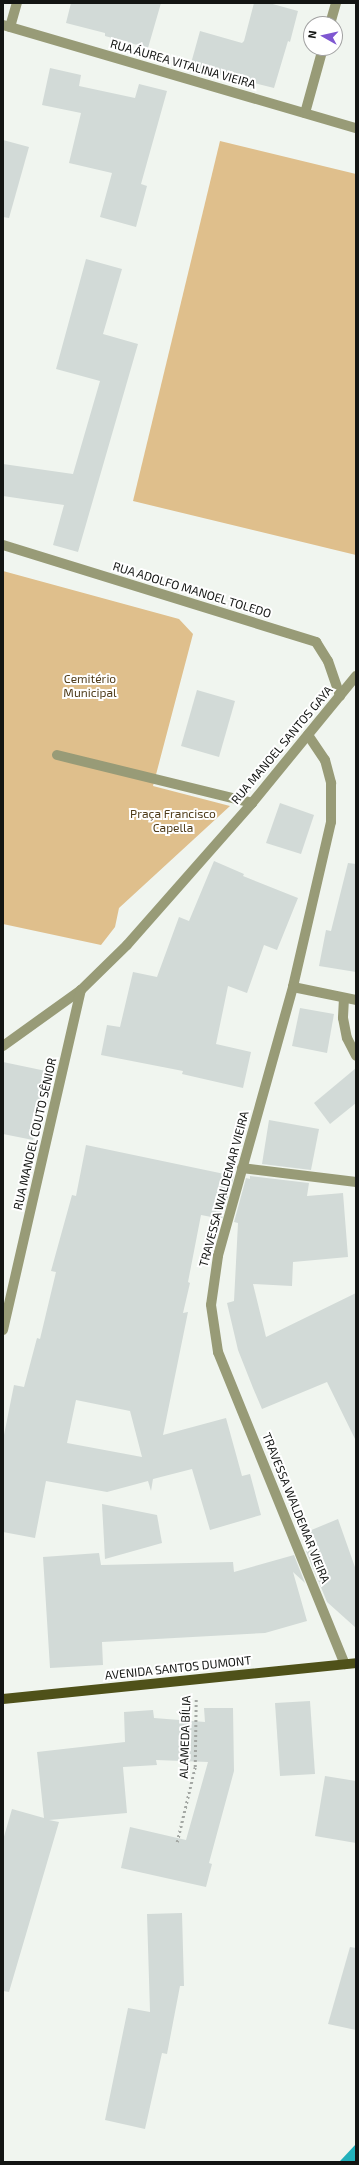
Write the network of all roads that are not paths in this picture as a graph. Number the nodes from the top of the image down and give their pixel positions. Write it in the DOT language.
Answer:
graph roads {
  1 [pos="17,3"];
  2 [pos="336,3"];
  3 [pos="332,16"];
  4 [pos="7,26"];
  5 [pos="321,56"];
  6 [pos="305,113"];
  7 [pos="356,128"];
  8 [pos="3,545"];
  9 [pos="356,676"];
  10 [pos="340,696"];
  11 [pos="308,735"];
  12 [pos="57,755"];
  13 [pos="252,803"];
  14 [pos="294,987"];
  15 [pos="81,990"];
  16 [pos="344,998"];
  17 [pos="356,1000"];
  18 [pos="3,1046"];
  19 [pos="356,1056"];
  20 [pos="242,1168"];
  21 [pos="356,1182"];
  22 [pos="3,1330"];
  23 [pos="356,1663"];
  24 [pos="345,1664"];
  25 [pos="3,1699"];
  1 -- 4 [label="street"];
  2 -- 3 [label="street"];
  4 -- 6 [label="street, RUA ÁUREA VITALINA VIEIRA"];
  5 -- 6 [label="street"];
  6 -- 7 [label="street, RUA ÁUREA VITALINA VIEIRA"];
  8 -- 10 [label="street, RUA ADOLFO MANOEL TOLEDO"];
  9 -- 10 [label="street, RUA MANOEL SANTOS GAYA"];
  10 -- 11 [label="street, RUA MANOEL SANTOS GAYA"];
  11 -- 13 [label="street, RUA MANOEL SANTOS GAYA"];
  11 -- 14 [label="street, TRAVESSA WALDEMAR VIEIRA"];
  12 -- 13 [label="street"];
  13 -- 15 [label="street, RUA MANOEL SANTOS GAYA"];
  14 -- 16 [label="street"];
  14 -- 20 [label="street, TRAVESSA WALDEMAR VIEIRA"];
  15 -- 18 [label="street, RUA MANOEL SANTOS GAYA"];
  15 -- 22 [label="street, RUA MANOEL COUTO SÊNIOR"];
  16 -- 17 [label="street"];
  16 -- 19 [label="street"];
  20 -- 21 [label="street"];
  20 -- 24 [label="street, TRAVESSA WALDEMAR VIEIRA"];
  23 -- 24 [label="main road, AVENIDA SANTOS DUMONT"];
  24 -- 25 [label="main road, AVENIDA SANTOS DUMONT"];
}
